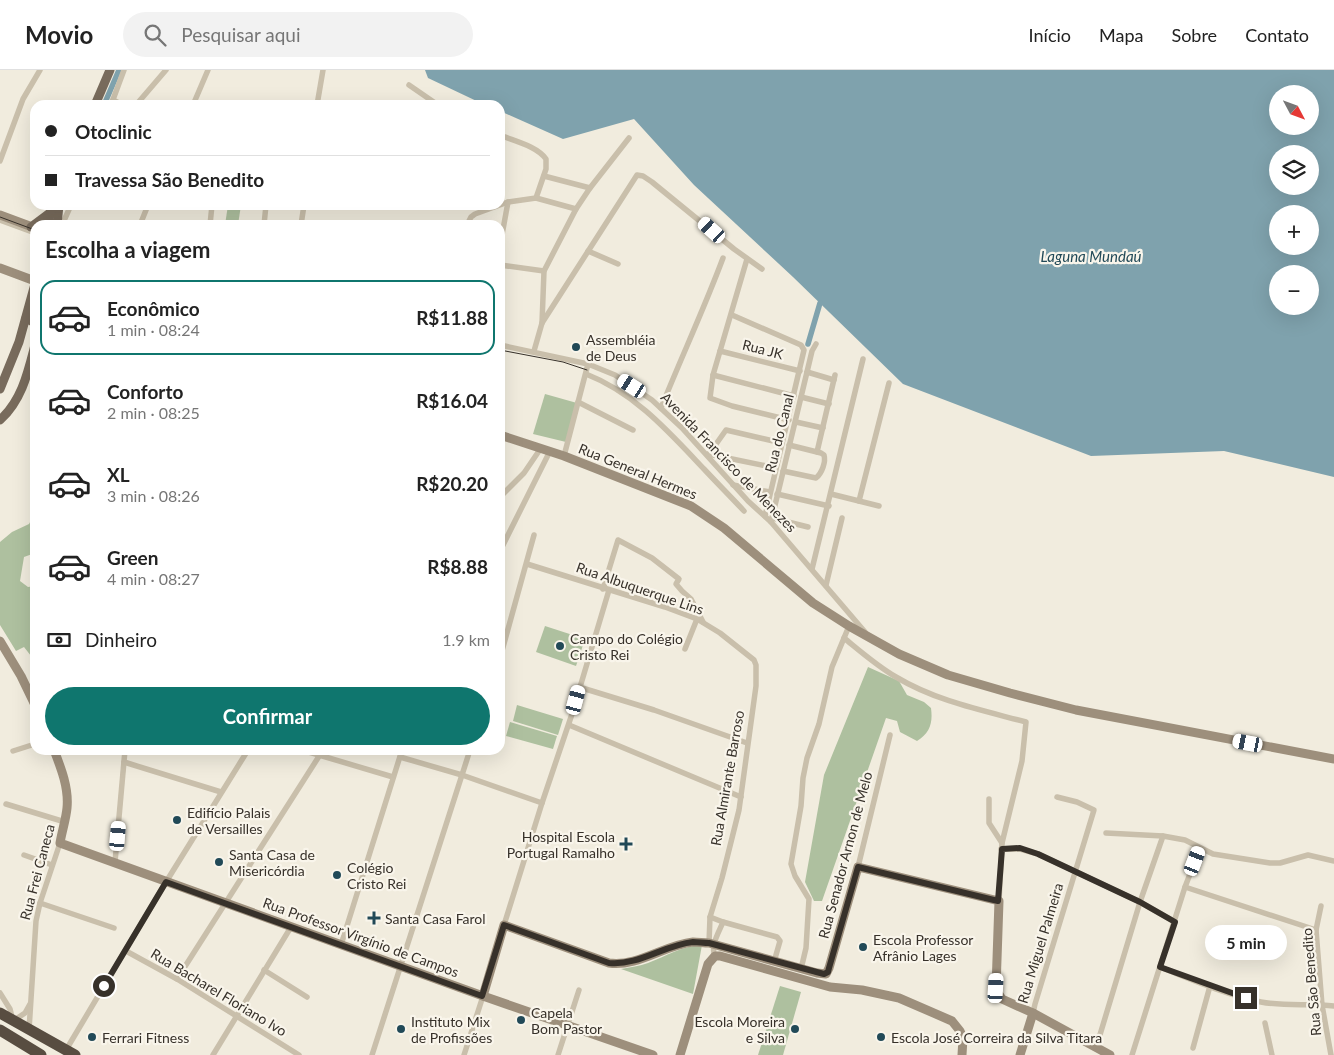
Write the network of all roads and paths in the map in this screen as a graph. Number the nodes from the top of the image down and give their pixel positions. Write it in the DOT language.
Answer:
graph roads {
  1 [pos="40,70"];
  2 [pos="110,70"];
  3 [pos="124,70"];
  4 [pos="166,70"];
  5 [pos="208,70"];
  6 [pos="323,70"];
  7 [pos="409,84"];
  8 [pos="97,100"];
  9 [pos="113,100"];
  10 [pos="140,100"];
  11 [pos="195,100"];
  12 [pos="319,100"];
  13 [pos="431,100"];
  14 [pos="505,137"];
  15 [pos="630,138"];
  16 [pos="0,161"];
  17 [pos="544,176"];
  18 [pos="590,188"];
  19 [pos="536,198"];
  20 [pos="508,202"];
  21 [pos="505,203"];
  22 [pos="576,209"];
  23 [pos="50,210"];
  24 [pos="488,210"];
  25 [pos="0,215"];
  26 [pos="0,220"];
  27 [pos="42,220"];
  28 [pos="469,220"];
  29 [pos="505,220"];
  30 [pos="30,227"];
  31 [pos="30,228"];
  32 [pos="588,251"];
  33 [pos="722,258"];
  34 [pos="747,259"];
  35 [pos="618,264"];
  36 [pos="505,266"];
  37 [pos="0,268"];
  38 [pos="762,269"];
  39 [pos="544,271"];
  40 [pos="30,281"];
  41 [pos="30,302"];
  42 [pos="732,315"];
  43 [pos="26,318"];
  44 [pos="30,320"];
  45 [pos="542,323"];
  46 [pos="19,342"];
  47 [pos="816,344"];
  48 [pos="30,345"];
  49 [pos="505,346"];
  50 [pos="534,351"];
  51 [pos="720,351"];
  52 [pos="863,359"];
  53 [pos="30,362"];
  54 [pos="588,364"];
  55 [pos="800,371"];
  56 [pos="807,372"];
  57 [pos="586,374"];
  58 [pos="713,375"];
  59 [pos="889,383"];
  60 [pos="0,390"];
  61 [pos="794,396"];
  62 [pos="801,397"];
  63 [pos="578,402"];
  64 [pos="829,404"];
  65 [pos="661,408"];
  66 [pos="0,420"];
  67 [pos="788,420"];
  68 [pos="796,422"];
  69 [pos="823,428"];
  70 [pos="633,430"];
  71 [pos="505,437"];
  72 [pos="782,443"];
  73 [pos="789,445"];
  74 [pos="545,450"];
  75 [pos="817,452"];
  76 [pos="707,454"];
  77 [pos="564,456"];
  78 [pos="776,468"];
  79 [pos="783,471"];
  80 [pos="524,473"];
  81 [pos="724,475"];
  82 [pos="536,478"];
  83 [pos="716,483"];
  84 [pos="732,485"];
  85 [pos="505,492"];
  86 [pos="770,492"];
  87 [pos="777,494"];
  88 [pos="831,494"];
  89 [pos="859,501"];
  90 [pos="828,506"];
  91 [pos="879,506"];
  92 [pos="744,511"];
  93 [pos="765,516"];
  94 [pos="842,518"];
  95 [pos="772,520"];
  96 [pos="808,526"];
  97 [pos="534,535"];
  98 [pos="505,541"];
  99 [pos="527,564"];
  100 [pos="812,570"];
  101 [pos="826,586"];
  102 [pos="606,590"];
  103 [pos="700,620"];
  104 [pos="852,625"];
  105 [pos="844,638"];
  106 [pos="0,641"];
  107 [pos="505,641"];
  108 [pos="685,649"];
  109 [pos="757,670"];
  110 [pos="579,688"];
  111 [pos="30,694"];
  112 [pos="568,725"];
  113 [pos="890,735"];
  114 [pos="748,743"];
  115 [pos="30,746"];
  116 [pos="13,751"];
  117 [pos="56,755"];
  118 [pos="125,755"];
  119 [pos="245,755"];
  120 [pos="319,755"];
  121 [pos="329,755"];
  122 [pos="468,755"];
  123 [pos="400,757"];
  124 [pos="1334,759"];
  125 [pos="124,762"];
  126 [pos="462,775"];
  127 [pos="393,778"];
  128 [pos="221,792"];
  129 [pos="741,797"];
  130 [pos="1058,797"];
  131 [pos="988,798"];
  132 [pos="542,803"];
  133 [pos="6,804"];
  134 [pos="65,822"];
  135 [pos="1106,833"];
  136 [pos="1163,836"];
  137 [pos="60,843"];
  138 [pos="1002,846"];
  139 [pos="1200,848"];
  140 [pos="24,855"];
  141 [pos="1334,861"];
  142 [pos="115,862"];
  143 [pos="52,865"];
  144 [pos="858,867"];
  145 [pos="1076,873"];
  146 [pos="166,882"];
  147 [pos="1185,887"];
  148 [pos="998,901"];
  149 [pos="226,902"];
  150 [pos="1140,902"];
  151 [pos="40,903"];
  152 [pos="1321,906"];
  153 [pos="710,917"];
  154 [pos="723,922"];
  155 [pos="1175,922"];
  156 [pos="504,925"];
  157 [pos="291,927"];
  158 [pos="114,928"];
  159 [pos="1316,930"];
  160 [pos="712,944"];
  161 [pos="341,945"];
  162 [pos="126,951"];
  163 [pos="715,956"];
  164 [pos="774,962"];
  165 [pos="400,966"];
  166 [pos="1160,967"];
  167 [pos="801,969"];
  168 [pos="264,970"];
  169 [pos="177,979"];
  170 [pos="1210,986"];
  171 [pos="579,990"];
  172 [pos="0,993"];
  173 [pos="482,996"];
  174 [pos="307,997"];
  175 [pos="31,1003"];
  176 [pos="1322,1005"];
  177 [pos="1334,1006"];
  178 [pos="0,1013"];
  179 [pos="1033,1013"];
  180 [pos="236,1017"];
  181 [pos="13,1020"];
  182 [pos="1265,1023"];
  183 [pos="567,1025"];
  184 [pos="0,1030"];
  185 [pos="29,1030"];
  186 [pos="1193,1048"];
  187 [pos="1095,1051"];
  188 [pos="289,1052"];
  189 [pos="70,1053"];
  190 [pos="39,1055"];
  191 [pos="213,1055"];
  192 [pos="299,1055"];
  193 [pos="372,1055"];
  194 [pos="464,1055"];
  195 [pos="558,1055"];
  196 [pos="653,1055"];
  197 [pos="680,1055"];
  198 [pos="962,1055"];
  199 [pos="1020,1055"];
  200 [pos="1110,1055"];
  201 [pos="1132,1055"];
  202 [pos="1272,1055"];
  203 [pos="1331,1055"];
  1 -- 16 [label="street"];
  2 -- 8 [label="main road"];
  3 -- 9 [label="street"];
  4 -- 10 [label="street"];
  5 -- 11 [label="street"];
  6 -- 12 [label="street"];
  7 -- 13 [label="street"];
  14 -- 17 [label="street"];
  15 -- 18 [label="street"];
  17 -- 18 [label="street"];
  17 -- 19 [label="street"];
  18 -- 22 [label="street"];
  19 -- 20 [label="street"];
  19 -- 22 [label="street"];
  20 -- 21 [label="street"];
  20 -- 29 [label="street"];
  22 -- 39 [label="street"];
  23 -- 27 [label="main road"];
  24 -- 28 [label="street"];
  25 -- 30 [label="street"];
  26 -- 31 [label="street"];
  32 -- 34 [label="street"];
  32 -- 35 [label="street"];
  32 -- 45 [label="street"];
  33 -- 65 [label="street"];
  34 -- 38 [label="street"];
  34 -- 42 [label="street"];
  36 -- 39 [label="street"];
  37 -- 40 [label="street"];
  39 -- 45 [label="street"];
  41 -- 43 [label="main road"];
  42 -- 51 [label="street"];
  42 -- 55 [label="street, Rua do Canal"];
  43 -- 44 [label="main road"];
  43 -- 46 [label="main road"];
  45 -- 50 [label="street"];
  46 -- 48 [label="main road"];
  46 -- 60 [label="main road"];
  47 -- 56 [label="street, Rua do Canal"];
  49 -- 50 [label="street, Avenida Francisco de Menezes"];
  50 -- 54 [label="street, Avenida Francisco de Menezes"];
  51 -- 55 [label="street, Rua JK"];
  51 -- 58 [label="street"];
  52 -- 88 [label="street"];
  53 -- 66 [label="main road"];
  54 -- 57 [label="street"];
  54 -- 65 [label="street, Avenida Francisco de Menezes"];
  55 -- 61 [label="street, Rua do Canal"];
  56 -- 62 [label="street, Rua do Canal"];
  56 -- 64 [label="street"];
  57 -- 63 [label="street"];
  57 -- 83 [label="street"];
  58 -- 61 [label="street"];
  58 -- 67 [label="street"];
  59 -- 89 [label="street"];
  61 -- 67 [label="street, Rua do Canal"];
  62 -- 64 [label="street"];
  62 -- 68 [label="street, Rua do Canal"];
  63 -- 70 [label="street"];
  63 -- 77 [label="street"];
  64 -- 69 [label="street"];
  65 -- 76 [label="street, Avenida Francisco de Menezes"];
  67 -- 72 [label="street, Rua do Canal"];
  68 -- 69 [label="street"];
  68 -- 73 [label="street, Rua do Canal"];
  69 -- 75 [label="street"];
  71 -- 74 [label="street, Rua General Hermes"];
  72 -- 76 [label="street"];
  72 -- 78 [label="street, Rua do Canal"];
  73 -- 75 [label="street"];
  73 -- 79 [label="street, Rua do Canal"];
  74 -- 77 [label="street, Rua General Hermes"];
  74 -- 80 [label="street"];
  74 -- 82 [label="street"];
  75 -- 79 [label="street"];
  76 -- 78 [label="street"];
  76 -- 81 [label="street, Avenida Francisco de Menezes"];
  77 -- 104 [label="street, Rua General Hermes"];
  78 -- 86 [label="street, Rua do Canal"];
  79 -- 87 [label="street, Rua do Canal"];
  80 -- 82 [label="street"];
  80 -- 85 [label="street"];
  81 -- 83 [label="street"];
  81 -- 84 [label="street, Avenida Francisco de Menezes"];
  82 -- 98 [label="street"];
  83 -- 92 [label="street"];
  84 -- 86 [label="street"];
  84 -- 93 [label="street, Avenida Francisco de Menezes"];
  86 -- 93 [label="street, Rua do Canal"];
  87 -- 90 [label="street"];
  87 -- 95 [label="street, Rua do Canal"];
  88 -- 89 [label="street"];
  88 -- 90 [label="street"];
  89 -- 91 [label="street"];
  90 -- 100 [label="street"];
  93 -- 95 [label="street, Avenida Francisco de Menezes"];
  94 -- 101 [label="street"];
  95 -- 96 [label="street"];
  95 -- 100 [label="street, Avenida Francisco de Menezes"];
  97 -- 99 [label="street"];
  99 -- 102 [label="street, Rua Albuquerque Lins"];
  99 -- 107 [label="street"];
  100 -- 101 [label="street, Avenida Francisco de Menezes"];
  101 -- 104 [label="street, Avenida Francisco de Menezes"];
  102 -- 103 [label="street, Rua Albuquerque Lins"];
  102 -- 103 [label="street"];
  102 -- 110 [label="street"];
  103 -- 108 [label="street"];
  103 -- 109 [label="street, Rua Albuquerque Lins"];
  104 -- 105 [label="street"];
  104 -- 124 [label="street, Rua General Hermes"];
  105 -- 138 [label="street"];
  105 -- 167 [label="street"];
  106 -- 111 [label="street"];
  109 -- 114 [label="street, Rua Almirante Barroso"];
  110 -- 112 [label="street"];
  110 -- 114 [label="street"];
  112 -- 129 [label="street"];
  112 -- 132 [label="street"];
  113 -- 144 [label="street, Rua Senador Arnon de Melo"];
  114 -- 129 [label="street, Rua Almirante Barroso"];
  115 -- 116 [label="street"];
  117 -- 134 [label="street, Rua Frei Caneca"];
  118 -- 125 [label="street"];
  119 -- 128 [label="street"];
  120 -- 149 [label="street"];
  121 -- 127 [label="street"];
  122 -- 126 [label="street"];
  123 -- 126 [label="street"];
  123 -- 127 [label="street"];
  125 -- 128 [label="street"];
  125 -- 142 [label="street"];
  126 -- 132 [label="street"];
  126 -- 165 [label="street"];
  127 -- 161 [label="street"];
  128 -- 146 [label="street"];
  129 -- 153 [label="street, Rua Almirante Barroso"];
  130 -- 145 [label="street, Rua Miguel Palmeira"];
  131 -- 138 [label="street"];
  132 -- 156 [label="street"];
  133 -- 134 [label="street"];
  134 -- 137 [label="street, Rua Frei Caneca"];
  135 -- 136 [label="street"];
  136 -- 139 [label="street"];
  136 -- 150 [label="street"];
  137 -- 142 [label="street, Rua Professor Virgínio de Campos"];
  137 -- 143 [label="street, Rua Frei Caneca"];
  138 -- 145 [label="street"];
  138 -- 148 [label="street"];
  139 -- 141 [label="street"];
  139 -- 147 [label="street"];
  140 -- 143 [label="street"];
  142 -- 146 [label="street, Rua Professor Virgínio de Campos"];
  143 -- 151 [label="street, Rua Frei Caneca"];
  144 -- 148 [label="street"];
  144 -- 167 [label="street, Rua Senador Arnon de Melo"];
  145 -- 150 [label="street"];
  145 -- 179 [label="street, Rua Miguel Palmeira"];
  146 -- 149 [label="street, Rua Professor Virgínio de Campos"];
  146 -- 162 [label="street"];
  147 -- 155 [label="street"];
  147 -- 159 [label="street"];
  148 -- 179 [label="street"];
  149 -- 157 [label="street, Rua Professor Virgínio de Campos"];
  149 -- 169 [label="street"];
  150 -- 155 [label="street"];
  150 -- 187 [label="street"];
  151 -- 158 [label="street"];
  151 -- 175 [label="street, Rua Frei Caneca"];
  152 -- 159 [label="street, Rua São Benedito"];
  153 -- 154 [label="street"];
  153 -- 160 [label="street, Rua Almirante Barroso"];
  154 -- 160 [label="street"];
  154 -- 164 [label="street"];
  155 -- 166 [label="street"];
  156 -- 160 [label="street"];
  156 -- 173 [label="street"];
  157 -- 161 [label="street, Rua Professor Virgínio de Campos"];
  157 -- 168 [label="street"];
  159 -- 176 [label="street, Rua São Benedito"];
  160 -- 163 [label="street, Rua Almirante Barroso"];
  160 -- 164 [label="street"];
  161 -- 165 [label="street, Rua Professor Virgínio de Campos"];
  162 -- 169 [label="street, Rua Bacharel Floriano Ivo"];
  162 -- 189 [label="street"];
  163 -- 197 [label="street"];
  163 -- 198 [label="street"];
  164 -- 167 [label="street"];
  165 -- 173 [label="street, Rua Professor Virgínio de Campos"];
  165 -- 193 [label="street"];
  166 -- 170 [label="street"];
  166 -- 201 [label="street"];
  168 -- 174 [label="street"];
  168 -- 180 [label="street"];
  169 -- 180 [label="street, Rua Bacharel Floriano Ivo"];
  170 -- 176 [label="street"];
  170 -- 186 [label="street"];
  171 -- 183 [label="street"];
  172 -- 181 [label="street"];
  173 -- 183 [label="street, Rua Professor Virgínio de Campos"];
  173 -- 194 [label="street"];
  175 -- 181 [label="street"];
  175 -- 185 [label="street, Rua Frei Caneca"];
  176 -- 177 [label="street"];
  176 -- 203 [label="street, Rua São Benedito"];
  178 -- 181 [label="highway"];
  179 -- 187 [label="street"];
  179 -- 199 [label="street, Rua Miguel Palmeira"];
  180 -- 188 [label="street, Rua Bacharel Floriano Ivo"];
  180 -- 191 [label="street"];
  181 -- 185 [label="highway"];
  182 -- 202 [label="street"];
  183 -- 195 [label="street"];
  183 -- 196 [label="street, Rua Professor Virgínio de Campos"];
  184 -- 190 [label="highway"];
  185 -- 189 [label="highway"];
  187 -- 200 [label="street"];
  188 -- 192 [label="street, Rua Bacharel Floriano Ivo"];
}
